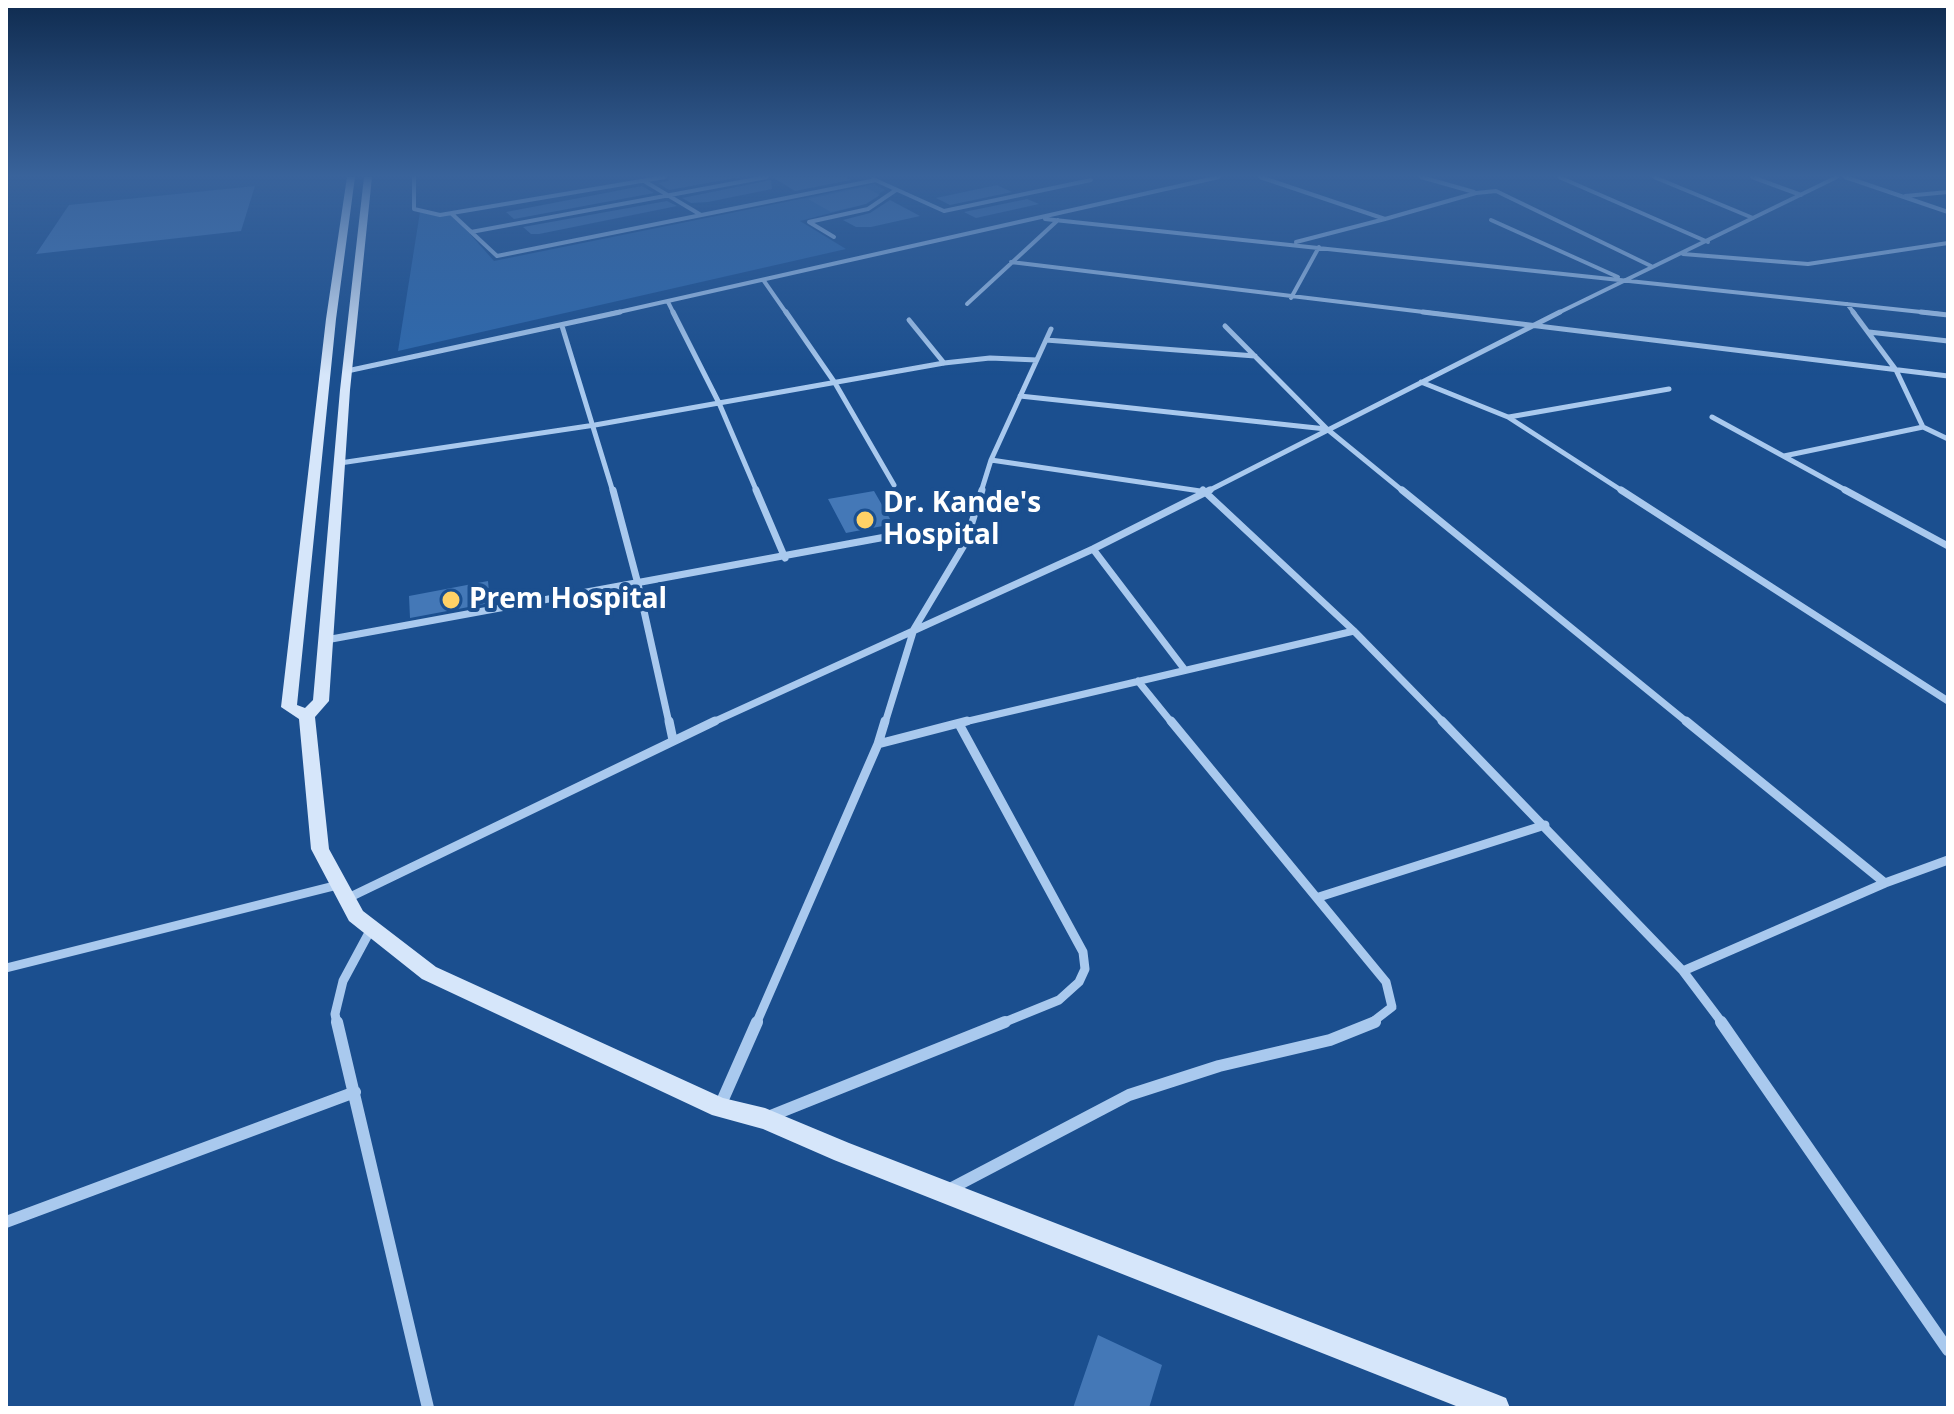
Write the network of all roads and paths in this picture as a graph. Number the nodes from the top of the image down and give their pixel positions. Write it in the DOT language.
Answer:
graph roads {
  1 [pos="342,243"];
  2 [pos="361,243"];
  3 [pos="483,243"];
  4 [pos="562,243"];
  5 [pos="936,243"];
  6 [pos="1032,243"];
  7 [pos="1278,243"];
  8 [pos="1292,243"];
  9 [pos="1542,243"];
  10 [pos="1605,243"];
  11 [pos="1706,243"];
  12 [pos="1948,243"];
  13 [pos="1288,244"];
  14 [pos="1319,247"];
  15 [pos="1682,254"];
  16 [pos="1011,262"];
  17 [pos="1651,266"];
  18 [pos="1624,280"];
  19 [pos="764,281"];
  20 [pos="1291,298"];
  21 [pos="668,302"];
  22 [pos="967,304"];
  23 [pos="1847,304"];
  24 [pos="1948,315"];
  25 [pos="909,320"];
  26 [pos="562,326"];
  27 [pos="1225,326"];
  28 [pos="1530,328"];
  29 [pos="1051,329"];
  30 [pos="1869,332"];
  31 [pos="1046,340"];
  32 [pos="1948,341"];
  33 [pos="1255,356"];
  34 [pos="1037,360"];
  35 [pos="944,363"];
  36 [pos="1896,370"];
  37 [pos="347,371"];
  38 [pos="1948,376"];
  39 [pos="1421,382"];
  40 [pos="835,383"];
  41 [pos="1669,389"];
  42 [pos="1020,396"];
  43 [pos="719,403"];
  44 [pos="1508,417"];
  45 [pos="1712,417"];
  46 [pos="595,425"];
  47 [pos="1923,427"];
  48 [pos="1327,429"];
  49 [pos="1948,439"];
  50 [pos="1784,456"];
  51 [pos="991,460"];
  52 [pos="340,463"];
  53 [pos="894,485"];
  54 [pos="1205,490"];
  55 [pos="966,542"];
  56 [pos="1948,546"];
  57 [pos="1093,549"];
  58 [pos="785,558"];
  59 [pos="638,584"];
  60 [pos="914,629"];
  61 [pos="1354,631"];
  62 [pos="326,640"];
  63 [pos="1185,670"];
  64 [pos="1138,681"];
  65 [pos="1948,701"];
  66 [pos="307,716"];
  67 [pos="959,724"];
  68 [pos="673,740"];
  69 [pos="878,744"];
  70 [pos="1545,825"];
  71 [pos="1948,860"];
  72 [pos="1885,883"];
  73 [pos="342,892"];
  74 [pos="1319,897"];
  75 [pos="371,929"];
  76 [pos="6,968"];
  77 [pos="1683,971"];
  78 [pos="355,1092"];
  79 [pos="720,1108"];
  80 [pos="765,1119"];
  81 [pos="944,1192"];
  82 [pos="6,1222"];
  83 [pos="1948,1350"];
  84 [pos="428,1408"];
  85 [pos="1496,1408"];
  1 -- 66 [label="street"];
  2 -- 37 [label="street"];
  3 -- 4 [label="street"];
  5 -- 19 [label="street"];
  6 -- 16 [label="street"];
  7 -- 13 [label="street"];
  8 -- 13 [label="street"];
  9 -- 18 [label="street"];
  10 -- 17 [label="street"];
  11 -- 15 [label="street"];
  12 -- 15 [label="street"];
  13 -- 14 [label="street"];
  14 -- 18 [label="street"];
  14 -- 20 [label="street"];
  15 -- 17 [label="street"];
  16 -- 20 [label="street"];
  16 -- 22 [label="street"];
  17 -- 18 [label="street"];
  18 -- 23 [label="street"];
  18 -- 28 [label="street"];
  19 -- 21 [label="street"];
  19 -- 40 [label="street"];
  20 -- 28 [label="street"];
  21 -- 26 [label="street"];
  21 -- 43 [label="street"];
  23 -- 24 [label="street"];
  23 -- 30 [label="street"];
  25 -- 35 [label="street"];
  26 -- 37 [label="street"];
  26 -- 46 [label="street"];
  27 -- 33 [label="street"];
  28 -- 36 [label="street"];
  28 -- 39 [label="street"];
  29 -- 31 [label="street"];
  30 -- 32 [label="street"];
  30 -- 36 [label="street"];
  31 -- 33 [label="street"];
  31 -- 34 [label="street"];
  33 -- 48 [label="street"];
  34 -- 35 [label="street"];
  34 -- 42 [label="street"];
  35 -- 40 [label="street"];
  36 -- 38 [label="street"];
  36 -- 47 [label="street"];
  37 -- 52 [label="street"];
  39 -- 44 [label="street"];
  39 -- 48 [label="street"];
  40 -- 43 [label="street"];
  40 -- 53 [label="street"];
  41 -- 44 [label="street"];
  42 -- 48 [label="street"];
  42 -- 51 [label="street"];
  43 -- 46 [label="street"];
  43 -- 58 [label="street"];
  44 -- 65 [label="street"];
  45 -- 50 [label="street"];
  46 -- 52 [label="street"];
  46 -- 59 [label="street"];
  47 -- 49 [label="street"];
  47 -- 50 [label="street"];
  48 -- 54 [label="street"];
  48 -- 72 [label="street"];
  50 -- 56 [label="street"];
  51 -- 54 [label="street"];
  51 -- 55 [label="street"];
  52 -- 62 [label="street"];
  54 -- 57 [label="street"];
  54 -- 61 [label="street"];
  55 -- 58 [label="street"];
  55 -- 60 [label="street"];
  57 -- 60 [label="street"];
  57 -- 63 [label="street"];
  58 -- 59 [label="street"];
  59 -- 62 [label="street"];
  59 -- 68 [label="street"];
  60 -- 68 [label="street"];
  60 -- 69 [label="street"];
  61 -- 63 [label="street"];
  61 -- 70 [label="street"];
  62 -- 66 [label="street"];
  63 -- 64 [label="street"];
  64 -- 67 [label="street"];
  64 -- 74 [label="street"];
  66 -- 73 [label="street"];
  67 -- 69 [label="street"];
  67 -- 80 [label="street"];
  68 -- 73 [label="street"];
  69 -- 79 [label="street"];
  70 -- 74 [label="street"];
  70 -- 77 [label="street"];
  71 -- 72 [label="street"];
  72 -- 77 [label="street"];
  73 -- 75 [label="street"];
  73 -- 76 [label="street"];
  74 -- 81 [label="street"];
  75 -- 78 [label="street"];
  75 -- 79 [label="street"];
  77 -- 83 [label="street"];
  78 -- 82 [label="street"];
  78 -- 84 [label="street"];
  79 -- 80 [label="street"];
  80 -- 81 [label="street"];
  81 -- 85 [label="street"];
}
